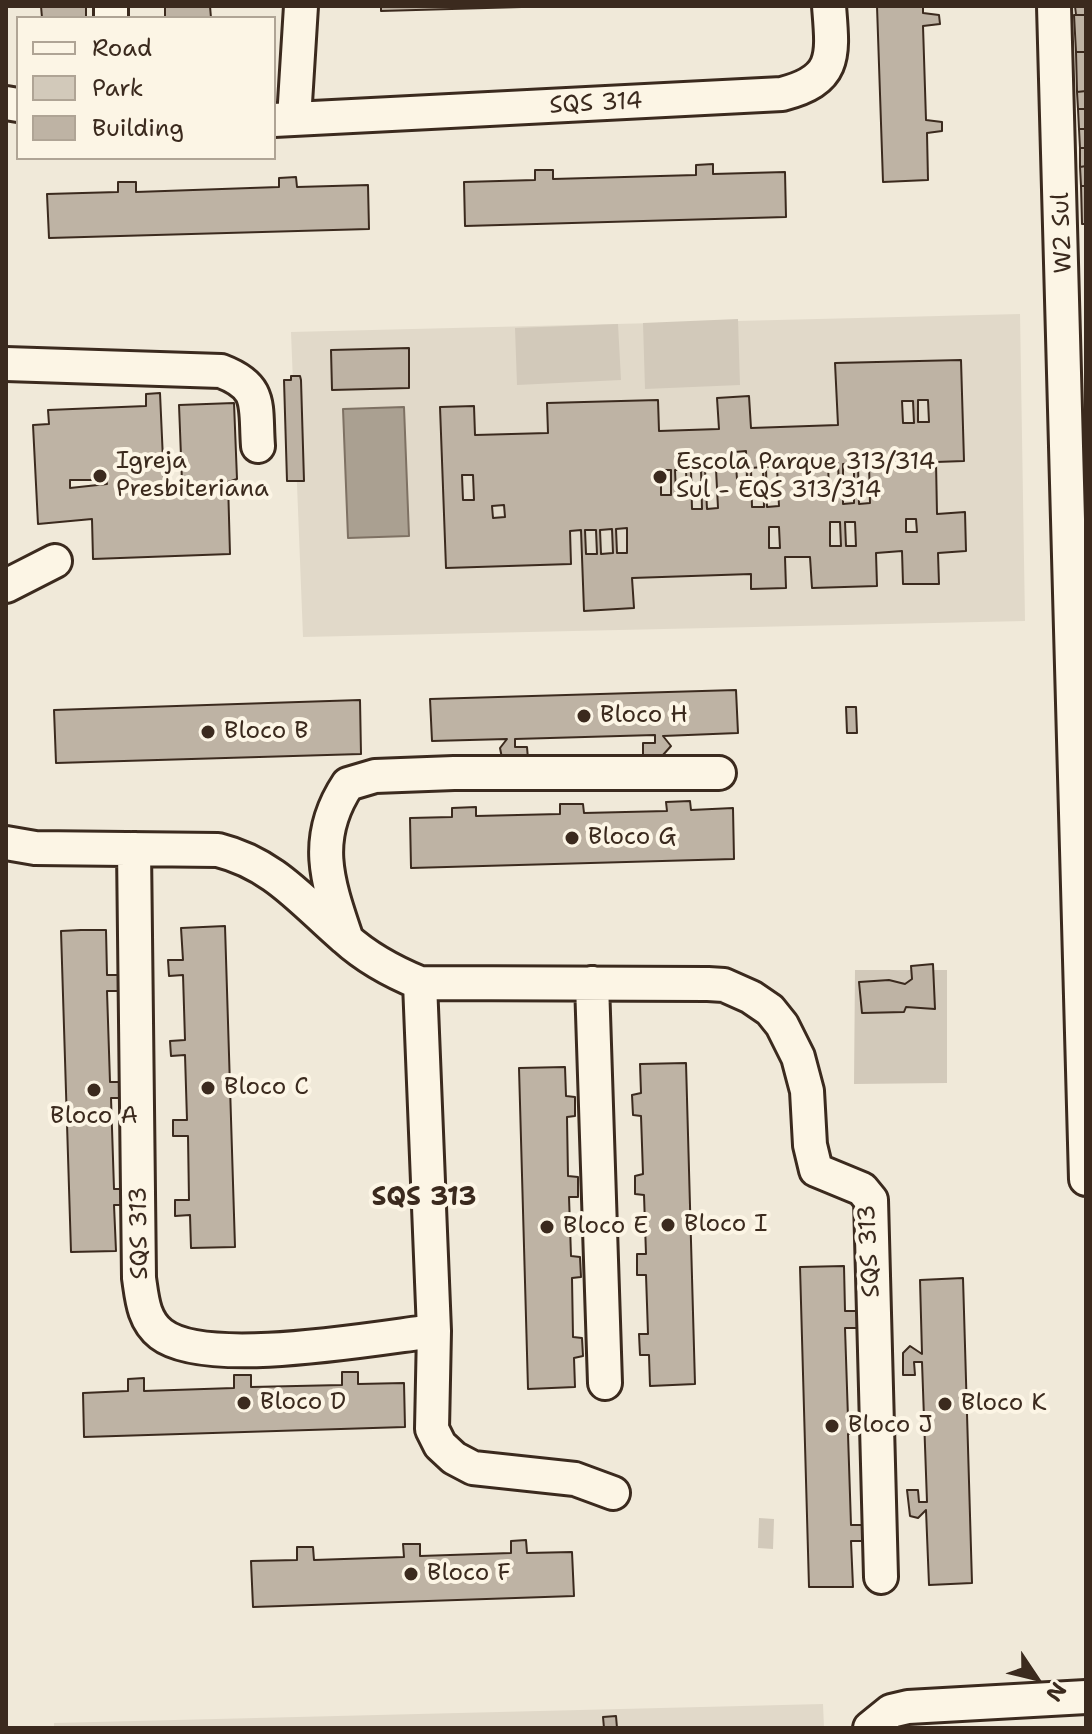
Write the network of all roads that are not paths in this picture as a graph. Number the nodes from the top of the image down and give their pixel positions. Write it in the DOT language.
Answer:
graph roads {
  1 [pos="301,6"];
  2 [pos="829,6"];
  3 [pos="1054,6"];
  4 [pos="284,119"];
  5 [pos="1075,254"];
  6 [pos="6,364"];
  7 [pos="258,446"];
  8 [pos="55,561"];
  9 [pos="6,586"];
  10 [pos="1079,655"];
  11 [pos="719,773"];
  12 [pos="10,847"];
  13 [pos="134,849"];
  14 [pos="347,940"];
  15 [pos="420,983"];
  16 [pos="592,983"];
  17 [pos="1086,1179"];
  18 [pos="434,1331"];
  19 [pos="605,1383"];
  20 [pos="613,1493"];
  21 [pos="881,1577"];
  22 [pos="1086,1697"];
  23 [pos="870,1728"];
  1 -- 4 [label="street, SQS 314"];
  2 -- 4 [label="street, SQS 314"];
  3 -- 5 [label="street, W2 Sul"];
  5 -- 10 [label="street, W2 Sul"];
  6 -- 7 [label="street"];
  8 -- 9 [label="street"];
  10 -- 17 [label="street, W2 Sul"];
  11 -- 14 [label="street"];
  12 -- 13 [label="street, SQS 313"];
  13 -- 14 [label="street, SQS 313"];
  13 -- 18 [label="street, SQS 313"];
  14 -- 15 [label="street, SQS 313"];
  15 -- 16 [label="street, SQS 313"];
  15 -- 18 [label="street"];
  16 -- 19 [label="street"];
  16 -- 21 [label="street, SQS 313"];
  18 -- 20 [label="street"];
  22 -- 23 [label="street"];
}
